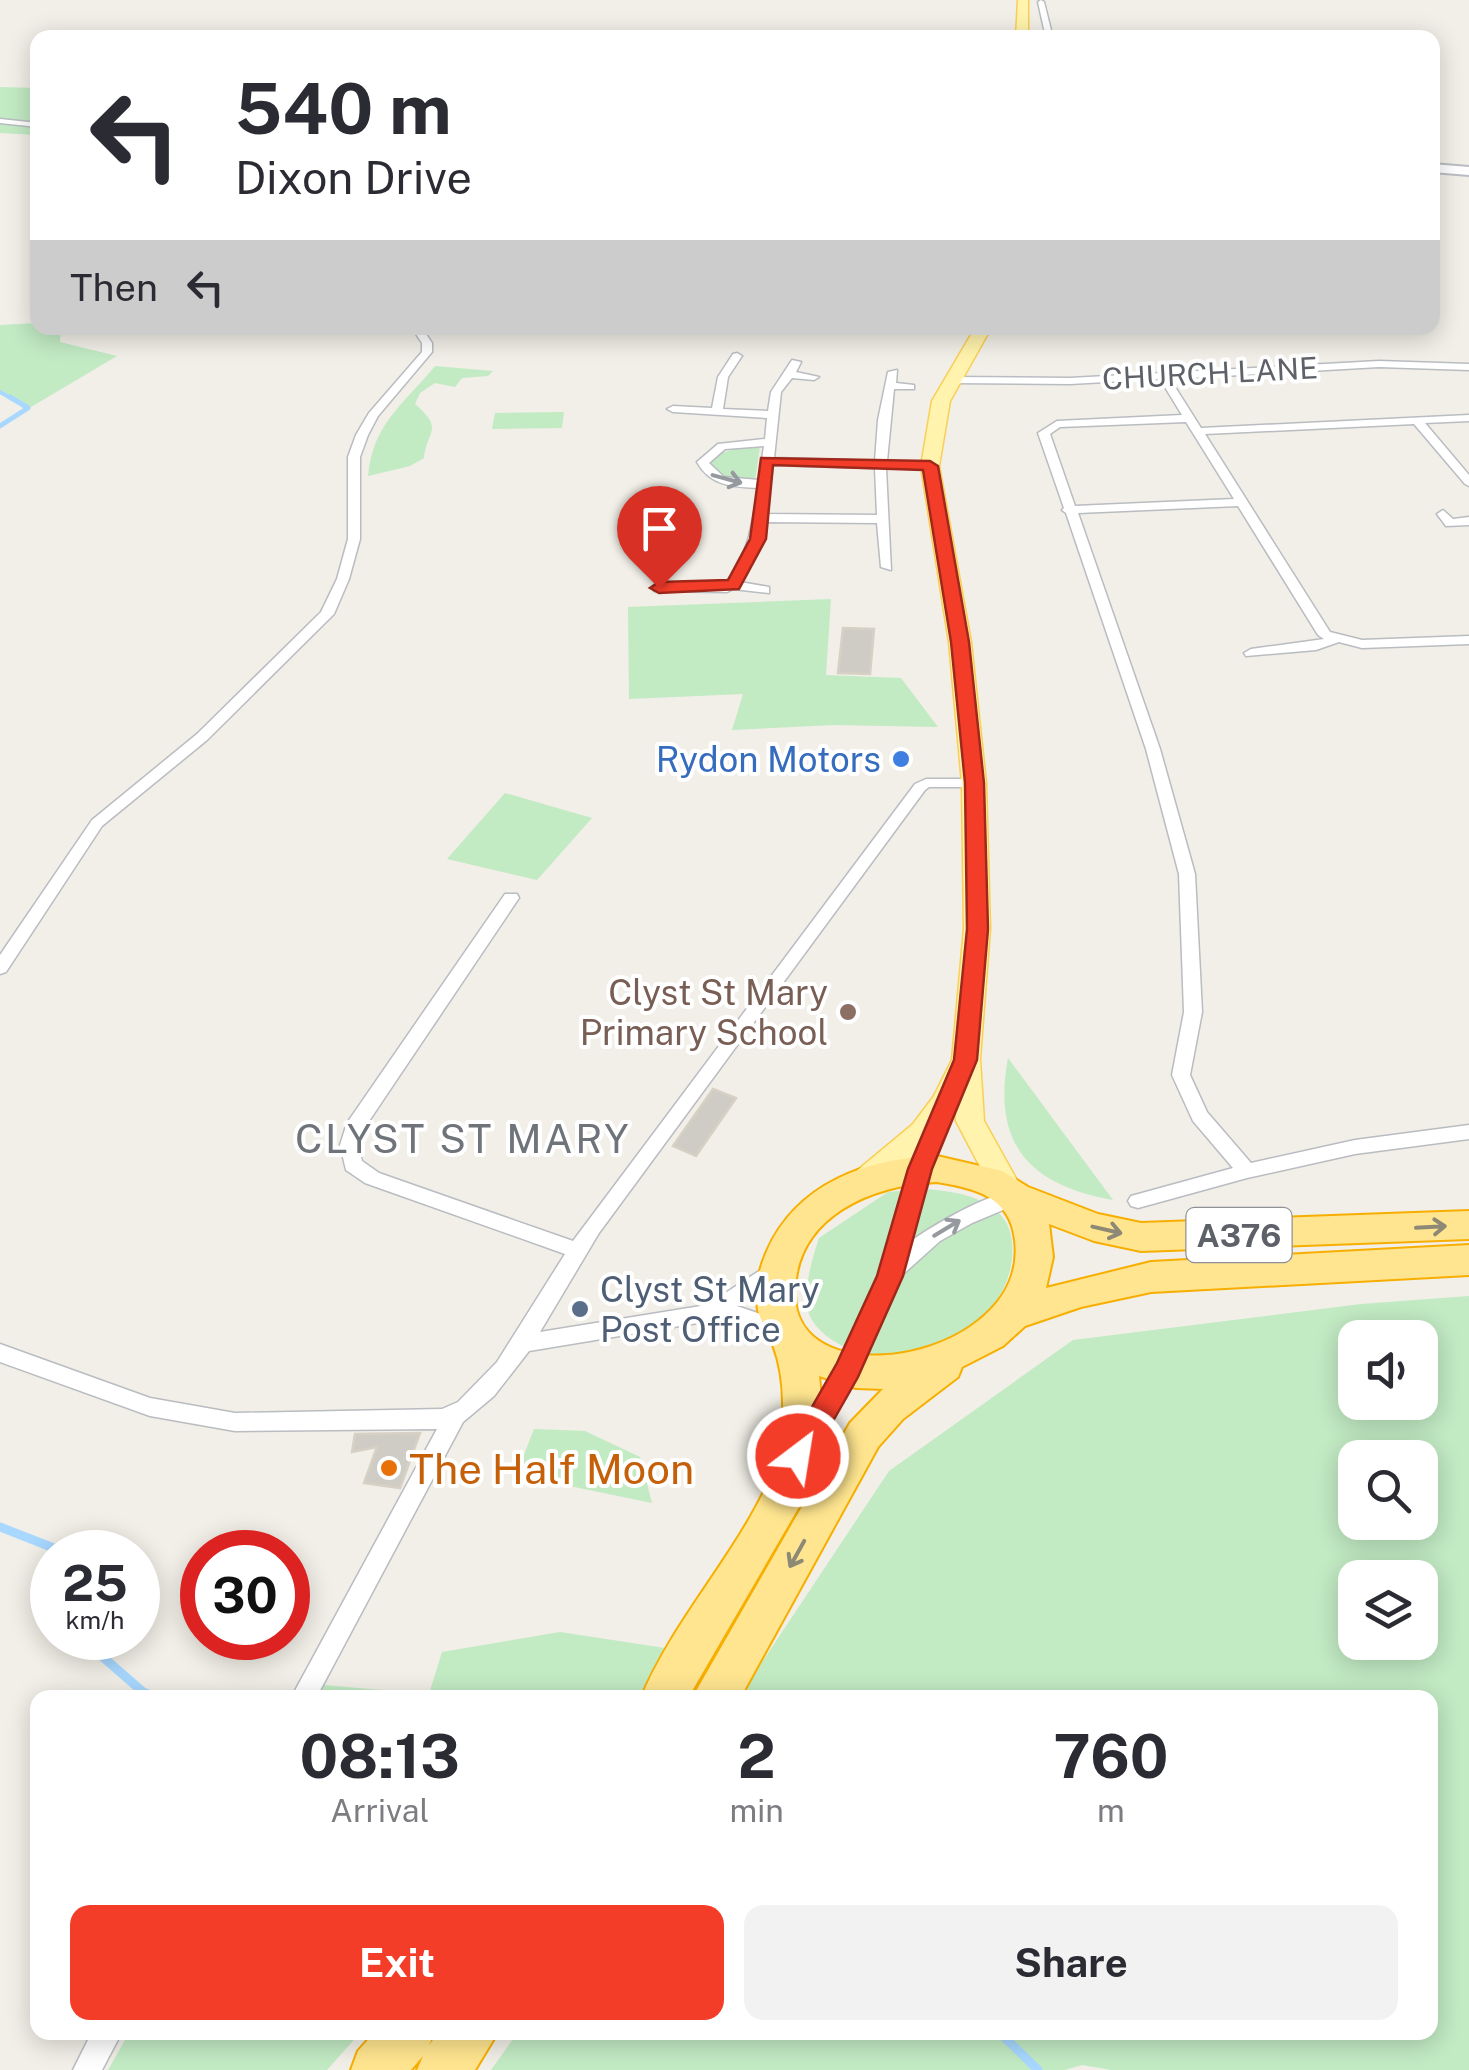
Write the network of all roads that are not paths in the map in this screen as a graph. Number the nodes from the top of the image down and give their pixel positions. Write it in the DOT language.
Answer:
graph roads {
  1 [pos="1023,0"];
  2 [pos="1041,2"];
  3 [pos="1022,30"];
  4 [pos="1048,30"];
  5 [pos="0,121"];
  6 [pos="30,124"];
  7 [pos="1440,169"];
  8 [pos="1469,171"];
  9 [pos="421,335"];
  10 [pos="979,335"];
  11 [pos="736,356"];
  12 [pos="796,362"];
  13 [pos="1469,367"];
  14 [pos="893,372"];
  15 [pos="789,374"];
  16 [pos="814,377"];
  17 [pos="1164,377"];
  18 [pos="951,380"];
  19 [pos="889,386"];
  20 [pos="910,388"];
  21 [pos="673,410"];
  22 [pos="717,412"];
  23 [pos="772,415"];
  24 [pos="1191,418"];
  25 [pos="1469,418"];
  26 [pos="1417,421"];
  27 [pos="1200,431"];
  28 [pos="769,442"];
  29 [pos="766,461"];
  30 [pos="882,463"];
  31 [pos="930,466"];
  32 [pos="1469,482"];
  33 [pos="762,484"];
  34 [pos="1242,502"];
  35 [pos="1068,510"];
  36 [pos="759,518"];
  37 [pos="882,519"];
  38 [pos="1469,521"];
  39 [pos="1449,522"];
  40 [pos="887,567"];
  41 [pos="733,585"];
  42 [pos="659,588"];
  43 [pos="764,590"];
  44 [pos="1334,640"];
  45 [pos="1469,640"];
  46 [pos="1252,653"];
  47 [pos="974,783"];
  48 [pos="512,898"];
  49 [pos="0,968"];
  50 [pos="966,1060"];
  51 [pos="940,1116"];
  52 [pos="1469,1132"];
  53 [pos="920,1169"];
  54 [pos="1246,1172"];
  55 [pos="861,1184"];
  56 [pos="1012,1194"];
  57 [pos="1138,1201"];
  58 [pos="1469,1225"];
  59 [pos="576,1250"];
  60 [pos="1469,1260"];
  61 [pos="778,1266"];
  62 [pos="890,1276"];
  63 [pos="710,1313"];
  64 [pos="1012,1315"];
  65 [pos="788,1335"];
  66 [pos="524,1343"];
  67 [pos="968,1348"];
  68 [pos="0,1354"];
  69 [pos="848,1368"];
  70 [pos="456,1414"];
  71 [pos="798,1456"];
  72 [pos="307,1690"];
  73 [pos="667,1690"];
  74 [pos="719,1690"];
  75 [pos="104,2040"];
  76 [pos="402,2040"];
  77 [pos="466,2040"];
  78 [pos="87,2070"];
  79 [pos="377,2070"];
  80 [pos="443,2070"];
  1 -- 3 [label="main road"];
  2 -- 4 [label="street"];
  5 -- 6 [label="street"];
  7 -- 8 [label="street"];
  9 -- 49 [label="street"];
  10 -- 18 [label="main road"];
  11 -- 22 [label="street"];
  12 -- 15 [label="street"];
  13 -- 17 [label="street, CHURCH LANE"];
  14 -- 19 [label="street"];
  15 -- 16 [label="street"];
  15 -- 23 [label="street"];
  17 -- 18 [label="street, CHURCH LANE"];
  17 -- 24 [label="street"];
  18 -- 31 [label="main road"];
  19 -- 20 [label="street"];
  19 -- 30 [label="street"];
  21 -- 22 [label="street"];
  22 -- 23 [label="street"];
  23 -- 28 [label="street"];
  24 -- 27 [label="street"];
  24 -- 35 [label="street"];
  25 -- 26 [label="street"];
  26 -- 27 [label="street"];
  26 -- 32 [label="street"];
  27 -- 34 [label="street"];
  28 -- 29 [label="street"];
  28 -- 33 [label="street, one-way"];
  29 -- 30 [label="street"];
  29 -- 33 [label="street"];
  30 -- 31 [label="street"];
  30 -- 37 [label="street"];
  31 -- 47 [label="main road"];
  33 -- 36 [label="street"];
  34 -- 35 [label="street"];
  34 -- 44 [label="street"];
  35 -- 54 [label="street"];
  36 -- 37 [label="street"];
  36 -- 41 [label="street"];
  37 -- 40 [label="street"];
  38 -- 39 [label="street"];
  41 -- 42 [label="street"];
  41 -- 43 [label="street"];
  44 -- 45 [label="street"];
  44 -- 46 [label="street"];
  47 -- 50 [label="main road"];
  47 -- 59 [label="street"];
  48 -- 59 [label="street"];
  50 -- 51 [label="main road"];
  50 -- 56 [label="main road"];
  51 -- 53 [label="street"];
  51 -- 55 [label="main road"];
  52 -- 54 [label="street"];
  53 -- 55 [label="highway, A376"];
  53 -- 56 [label="highway, A376"];
  53 -- 62 [label="street"];
  54 -- 57 [label="street"];
  55 -- 61 [label="highway, A376"];
  56 -- 58 [label="highway, A376, one-way"];
  62 -- 56 [label="street, one-way"];
  56 -- 64 [label="highway, A376"];
  59 -- 66 [label="street"];
  60 -- 64 [label="highway, A376"];
  61 -- 63 [label="street"];
  61 -- 65 [label="highway"];
  62 -- 69 [label="street"];
  63 -- 65 [label="street"];
  63 -- 66 [label="street"];
  64 -- 67 [label="highway, A376"];
  65 -- 69 [label="highway, A376"];
  65 -- 71 [label="highway"];
  66 -- 70 [label="street"];
  67 -- 69 [label="highway, A376"];
  67 -- 74 [label="highway, A376, one-way"];
  68 -- 70 [label="street"];
  69 -- 71 [label="street"];
  70 -- 72 [label="street"];
  71 -- 73 [label="highway"];
  75 -- 78 [label="street"];
  76 -- 79 [label="highway"];
  77 -- 80 [label="highway"];
}
